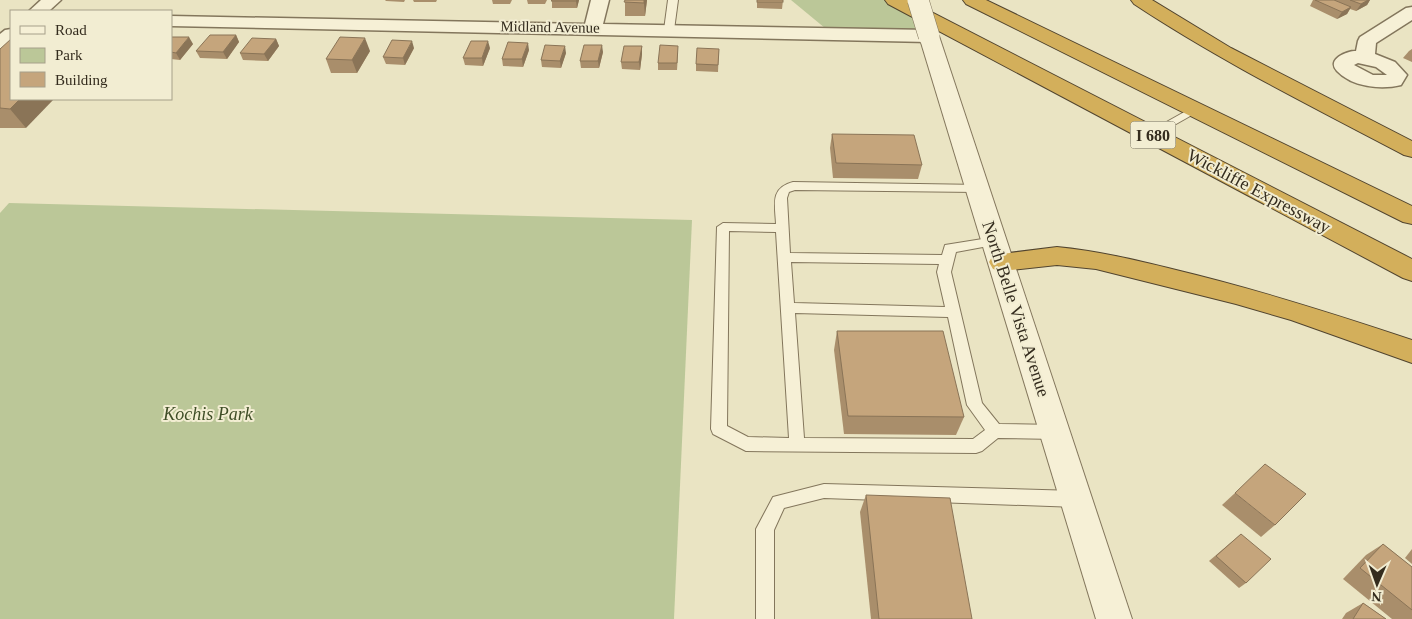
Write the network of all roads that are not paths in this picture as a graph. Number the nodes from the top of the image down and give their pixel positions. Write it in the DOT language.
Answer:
graph roads {
  1 [pos="52,0"];
  2 [pos="600,0"];
  3 [pos="672,0"];
  4 [pos="894,0"];
  5 [pos="918,0"];
  6 [pos="972,0"];
  7 [pos="1140,0"];
  8 [pos="39,10"];
  9 [pos="1412,12"];
  10 [pos="172,21"];
  11 [pos="9,23"];
  12 [pos="593,28"];
  13 [pos="669,30"];
  14 [pos="929,36"];
  15 [pos="0,44"];
  16 [pos="1365,57"];
  17 [pos="1195,109"];
  18 [pos="1151,134"];
  19 [pos="1412,150"];
  20 [pos="977,188"];
  21 [pos="1412,216"];
  22 [pos="782,228"];
  23 [pos="998,252"];
  24 [pos="784,257"];
  25 [pos="947,260"];
  26 [pos="1412,271"];
  27 [pos="788,308"];
  28 [pos="953,312"];
  29 [pos="1412,352"];
  30 [pos="995,431"];
  31 [pos="1056,432"];
  32 [pos="797,444"];
  33 [pos="1077,499"];
  34 [pos="765,619"];
  35 [pos="1114,619"];
  1 -- 8 [label="street"];
  2 -- 12 [label="street"];
  3 -- 13 [label="lane"];
  4 -- 18 [label="highway, Wickliffe Expressway / I 680"];
  5 -- 14 [label="street, North Belle Vista Avenue, bridge"];
  6 -- 17 [label="highway, I 680"];
  7 -- 19 [label="highway"];
  9 -- 16 [label="street"];
  10 -- 12 [label="street, Midland Avenue"];
  11 -- 15 [label="street"];
  12 -- 13 [label="street, Midland Avenue"];
  13 -- 14 [label="street, Midland Avenue"];
  14 -- 20 [label="street, North Belle Vista Avenue"];
  17 -- 18 [label="lane"];
  17 -- 21 [label="highway, I 680"];
  18 -- 26 [label="highway, Wickliffe Expressway / I 680"];
  20 -- 22 [label="lane"];
  20 -- 23 [label="street, North Belle Vista Avenue"];
  22 -- 24 [label="lane"];
  22 -- 32 [label="lane"];
  23 -- 25 [label="lane"];
  23 -- 29 [label="highway"];
  23 -- 31 [label="street, North Belle Vista Avenue"];
  24 -- 25 [label="lane"];
  24 -- 27 [label="lane"];
  25 -- 28 [label="lane"];
  27 -- 28 [label="lane"];
  27 -- 32 [label="lane"];
  28 -- 30 [label="lane"];
  30 -- 31 [label="lane"];
  30 -- 32 [label="lane"];
  31 -- 33 [label="street, North Belle Vista Avenue"];
  33 -- 34 [label="lane"];
  33 -- 35 [label="street, North Belle Vista Avenue"];
}
